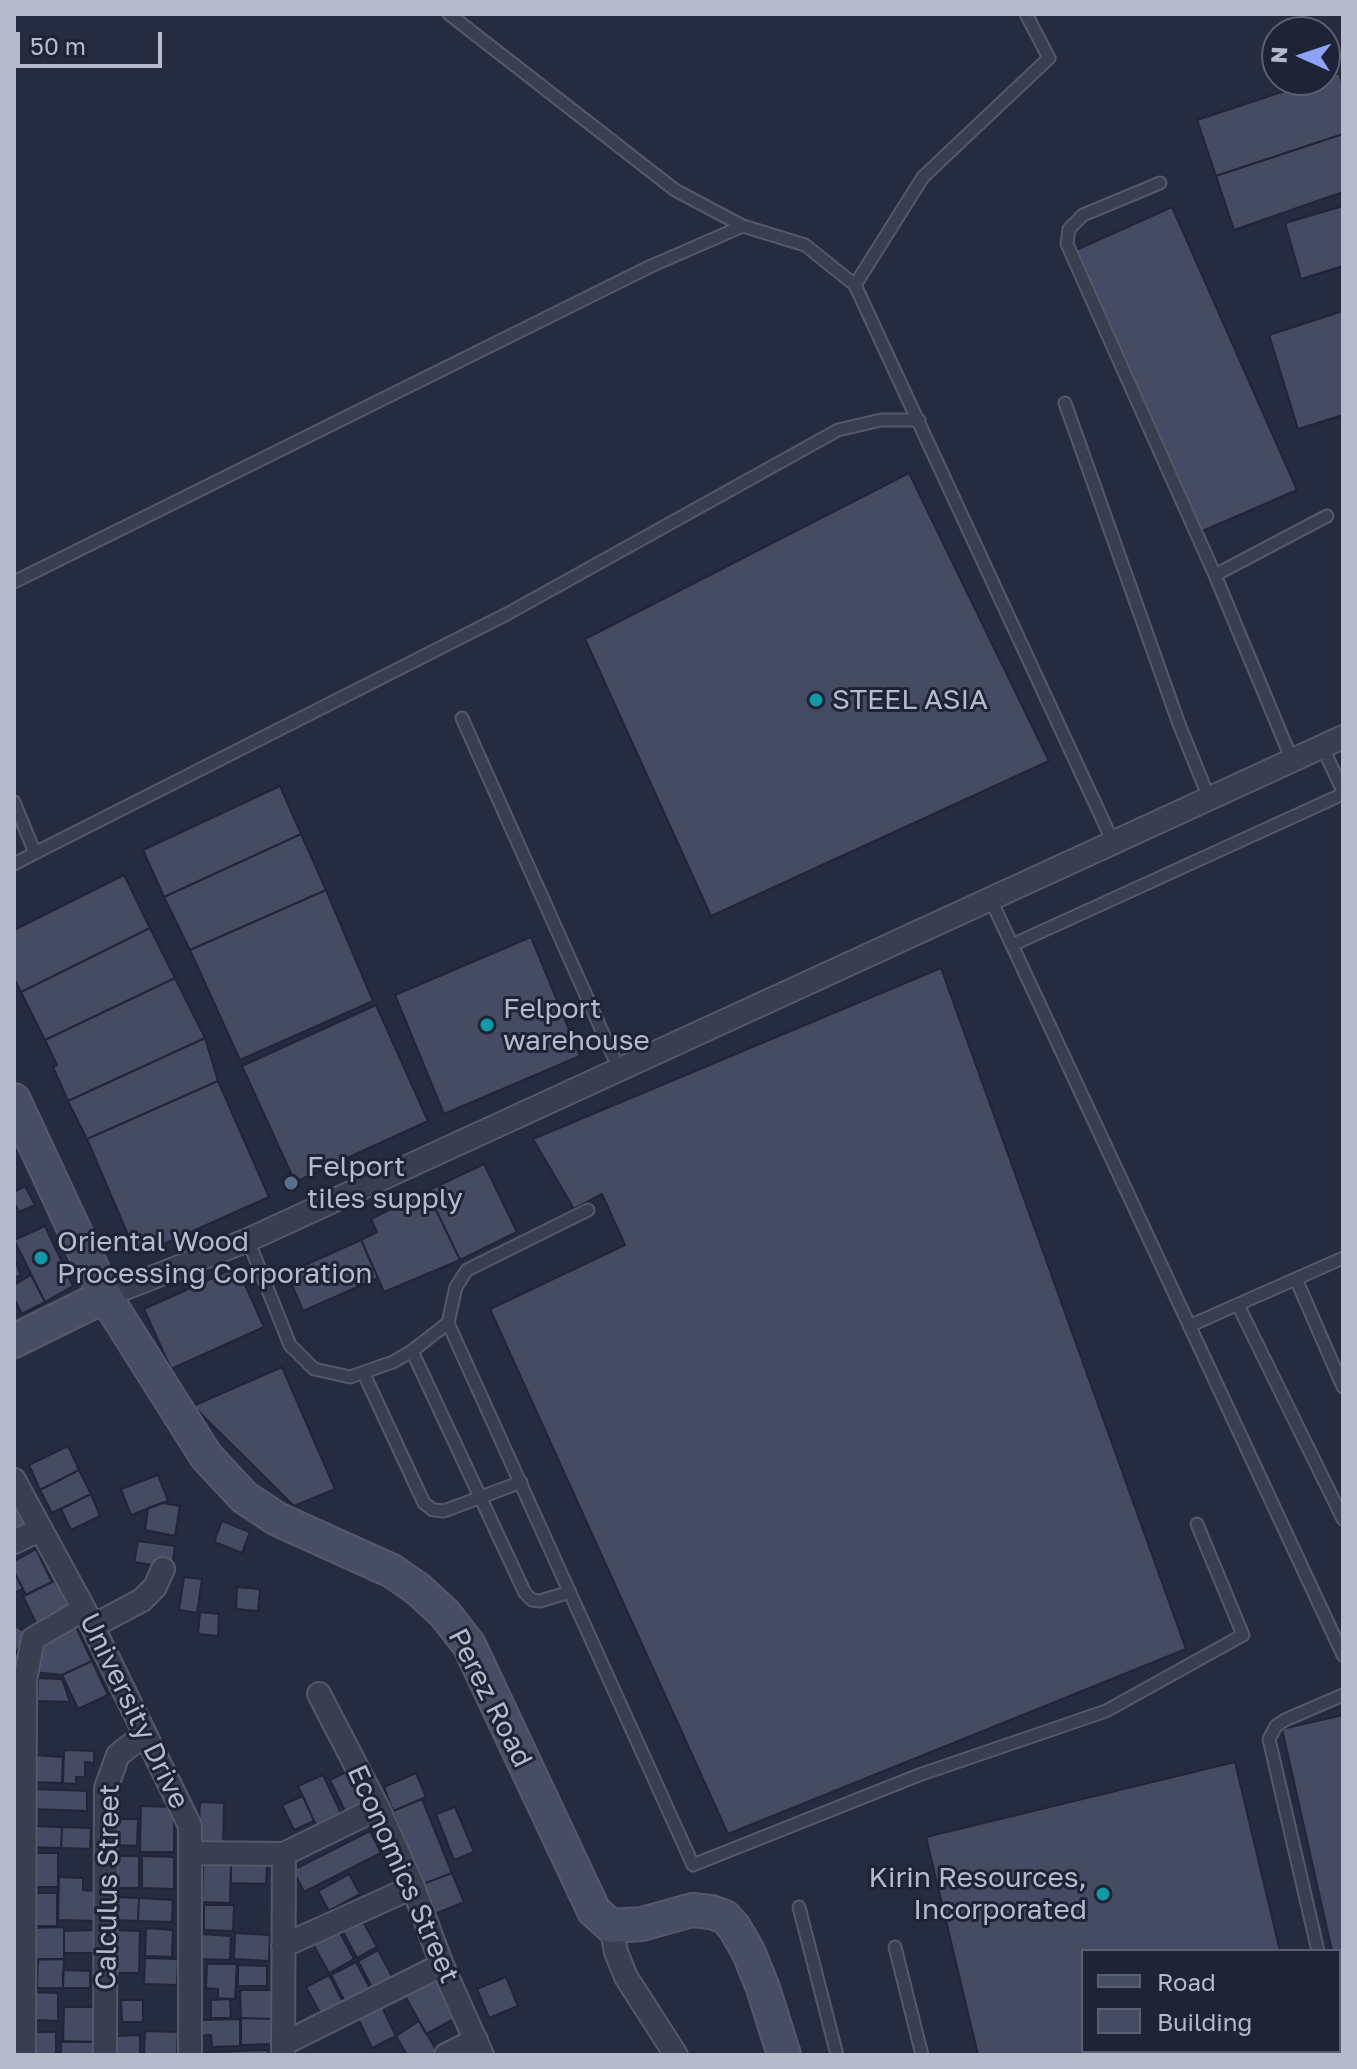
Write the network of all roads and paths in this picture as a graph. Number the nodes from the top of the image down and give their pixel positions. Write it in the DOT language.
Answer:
graph roads {
  1 [pos="449,14"];
  2 [pos="1026,14"];
  3 [pos="1160,183"];
  4 [pos="743,226"];
  5 [pos="855,285"];
  6 [pos="1065,403"];
  7 [pos="919,420"];
  8 [pos="1327,516"];
  9 [pos="1215,575"];
  10 [pos="14,582"];
  11 [pos="462,718"];
  12 [pos="1343,737"];
  13 [pos="1322,746"];
  14 [pos="1292,760"];
  15 [pos="1343,792"];
  16 [pos="1209,798"];
  17 [pos="14,802"];
  18 [pos="1113,842"];
  19 [pos="35,853"];
  20 [pos="14,864"];
  21 [pos="990,898"];
  22 [pos="1012,945"];
  23 [pos="619,1069"];
  24 [pos="14,1100"];
  25 [pos="588,1210"];
  26 [pos="248,1240"];
  27 [pos="1343,1258"];
  28 [pos="1296,1279"];
  29 [pos="105,1296"];
  30 [pos="1238,1305"];
  31 [pos="448,1323"];
  32 [pos="1189,1326"];
  33 [pos="14,1341"];
  34 [pos="412,1351"];
  35 [pos="364,1374"];
  36 [pos="1343,1387"];
  37 [pos="14,1480"];
  38 [pos="521,1482"];
  39 [pos="479,1498"];
  40 [pos="1343,1519"];
  41 [pos="1197,1524"];
  42 [pos="41,1529"];
  43 [pos="14,1542"];
  44 [pos="163,1569"];
  45 [pos="570,1592"];
  46 [pos="88,1618"];
  47 [pos="1342,1649"];
  48 [pos="319,1694"];
  49 [pos="1343,1695"];
  50 [pos="145,1734"];
  51 [pos="378,1808"];
  52 [pos="191,1853"];
  53 [pos="284,1854"];
  54 [pos="413,1887"];
  55 [pos="799,1907"];
  56 [pos="611,1926"];
  57 [pos="283,1946"];
  58 [pos="895,1947"];
  59 [pos="1318,1949"];
  60 [pos="442,1965"];
  61 [pos="479,2047"];
  62 [pos="283,2049"];
  63 [pos="24,2055"];
  64 [pos="105,2055"];
  65 [pos="190,2055"];
  66 [pos="446,2055"];
  67 [pos="676,2055"];
  68 [pos="784,2055"];
  69 [pos="837,2055"];
  70 [pos="922,2055"];
  1 -- 4 [label="lane"];
  2 -- 5 [label="lane"];
  3 -- 9 [label="lane"];
  4 -- 5 [label="lane"];
  4 -- 10 [label="lane"];
  5 -- 7 [label="lane"];
  6 -- 16 [label="lane"];
  7 -- 18 [label="lane"];
  7 -- 19 [label="lane"];
  8 -- 9 [label="lane"];
  9 -- 14 [label="lane"];
  11 -- 23 [label="lane"];
  12 -- 13 [label="street"];
  13 -- 14 [label="street"];
  13 -- 15 [label="lane"];
  14 -- 16 [label="street"];
  15 -- 22 [label="lane"];
  16 -- 18 [label="street"];
  17 -- 19 [label="lane"];
  18 -- 21 [label="street"];
  19 -- 20 [label="lane"];
  21 -- 22 [label="lane"];
  21 -- 23 [label="street"];
  22 -- 32 [label="lane"];
  23 -- 26 [label="street"];
  24 -- 29 [label="street, Perez Road"];
  25 -- 31 [label="lane"];
  26 -- 29 [label="street"];
  26 -- 35 [label="lane"];
  27 -- 28 [label="lane"];
  28 -- 30 [label="lane"];
  28 -- 36 [label="lane"];
  29 -- 33 [label="street"];
  29 -- 56 [label="street, Perez Road"];
  30 -- 32 [label="lane"];
  30 -- 40 [label="lane"];
  31 -- 34 [label="lane"];
  31 -- 38 [label="lane"];
  32 -- 47 [label="lane"];
  34 -- 35 [label="lane"];
  34 -- 39 [label="lane"];
  35 -- 39 [label="lane"];
  37 -- 42 [label="street, University Drive"];
  38 -- 39 [label="lane"];
  38 -- 45 [label="lane"];
  39 -- 45 [label="lane"];
  41 -- 45 [label="lane"];
  42 -- 43 [label="street"];
  42 -- 46 [label="street, University Drive"];
  44 -- 46 [label="street"];
  46 -- 50 [label="street, University Drive"];
  46 -- 63 [label="street"];
  48 -- 51 [label="street, Economics Street"];
  49 -- 59 [label="lane"];
  50 -- 52 [label="street, University Drive"];
  50 -- 64 [label="street, Calculus Street"];
  51 -- 53 [label="street"];
  51 -- 54 [label="street, Economics Street"];
  52 -- 53 [label="street"];
  52 -- 65 [label="street, University Drive"];
  53 -- 57 [label="street"];
  54 -- 57 [label="street"];
  54 -- 60 [label="street, Economics Street"];
  55 -- 69 [label="lane"];
  56 -- 67 [label="street"];
  56 -- 68 [label="street"];
  57 -- 62 [label="street"];
  58 -- 70 [label="lane"];
  60 -- 61 [label="street, Economics Street"];
  60 -- 62 [label="street"];
  61 -- 66 [label="street"];
}
